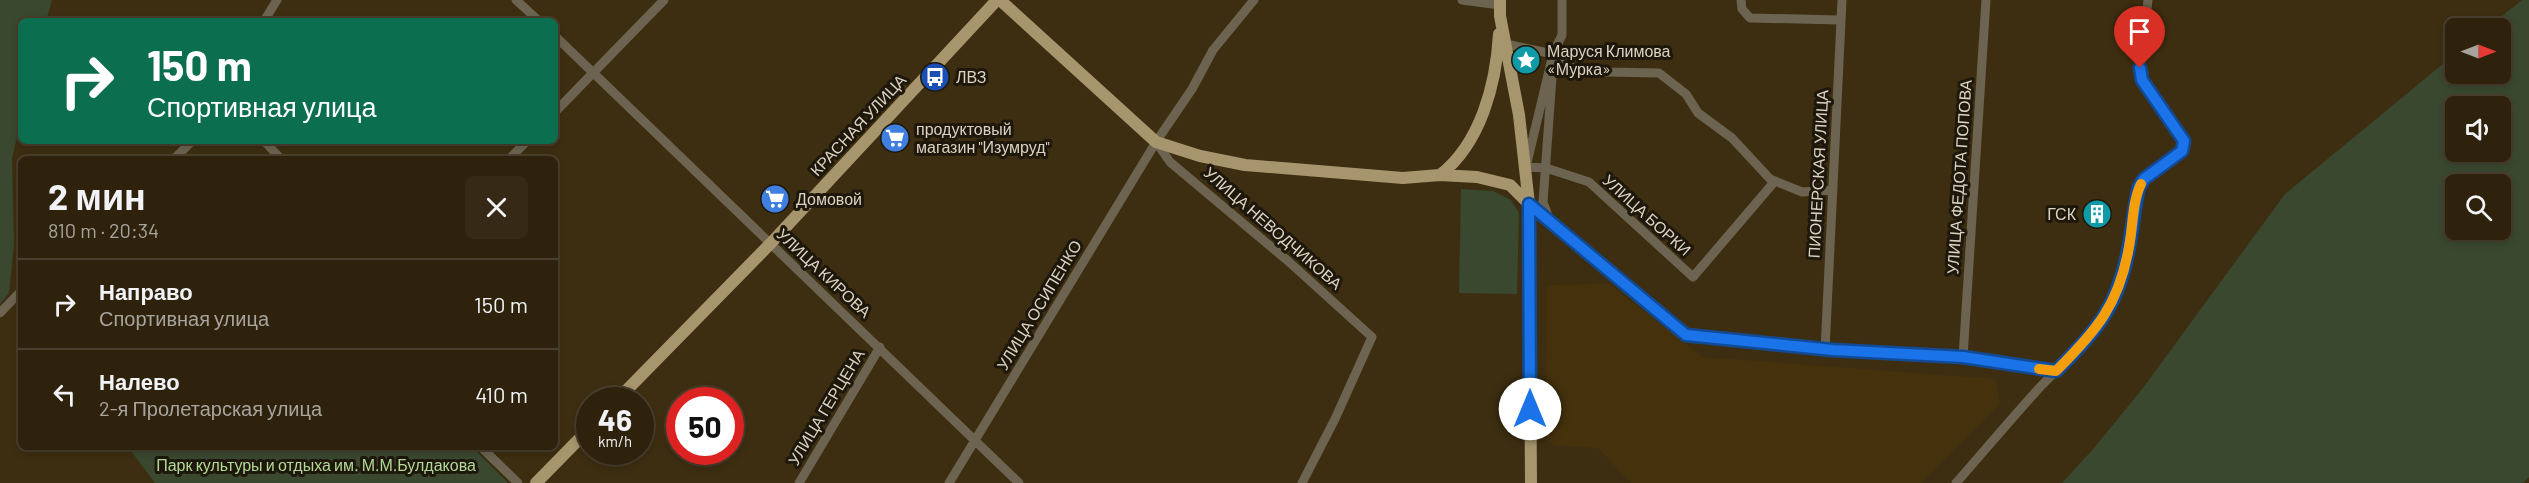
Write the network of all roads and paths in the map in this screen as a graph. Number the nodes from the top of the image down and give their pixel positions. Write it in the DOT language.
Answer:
graph roads {
  1 [pos="277,0"];
  2 [pos="516,0"];
  3 [pos="664,0"];
  4 [pos="999,0"];
  5 [pos="1254,0"];
  6 [pos="1462,0"];
  7 [pos="1562,0"];
  8 [pos="1741,0"];
  9 [pos="1842,0"];
  10 [pos="1986,0"];
  11 [pos="2148,0"];
  12 [pos="1500,7"];
  13 [pos="266,18"];
  14 [pos="536,18"];
  15 [pos="1840,20"];
  16 [pos="558,39"];
  17 [pos="1506,44"];
  18 [pos="1553,54"];
  19 [pos="594,72"];
  20 [pos="558,109"];
  21 [pos="1156,142"];
  22 [pos="189,144"];
  23 [pos="267,144"];
  24 [pos="524,144"];
  25 [pos="177,156"];
  26 [pos="278,156"];
  27 [pos="513,156"];
  28 [pos="1526,167"];
  29 [pos="1546,168"];
  30 [pos="1440,175"];
  31 [pos="1774,181"];
  32 [pos="1833,190"];
  33 [pos="1529,204"];
  34 [pos="1550,222"];
  35 [pos="771,243"];
  36 [pos="18,294"];
  37 [pos="0,313"];
  38 [pos="880,347"];
  39 [pos="1825,350"];
  40 [pos="1963,357"];
  41 [pos="2056,371"];
  42 [pos="630,387"];
  43 [pos="576,442"];
  44 [pos="974,442"];
  45 [pos="484,450"];
  46 [pos="518,483"];
  47 [pos="536,483"];
  48 [pos="799,483"];
  49 [pos="949,483"];
  50 [pos="1019,483"];
  51 [pos="1302,483"];
  52 [pos="1531,483"];
  53 [pos="1956,483"];
  1 -- 13 [label="street"];
  2 -- 14 [label="street"];
  3 -- 19 [label="street"];
  4 -- 21 [label="main road, УЛИЦА НЕВОДЧИКОВА"];
  4 -- 35 [label="main road, КРАСНАЯ УЛИЦА"];
  5 -- 21 [label="street, УЛИЦА ОСИПЕНКО"];
  6 -- 12 [label="street"];
  7 -- 18 [label="street"];
  8 -- 15 [label="street"];
  9 -- 15 [label="street, ПИОНЕРСКАЯ УЛИЦА"];
  10 -- 40 [label="street, УЛИЦА ФЕДОТА ПОПОВА"];
  11 -- 41 [label="street"];
  12 -- 17 [label="main road"];
  12 -- 30 [label="main road"];
  15 -- 32 [label="street, ПИОНЕРСКАЯ УЛИЦА"];
  16 -- 19 [label="street, УЛИЦА КИРОВА"];
  17 -- 18 [label="street"];
  17 -- 28 [label="main road"];
  18 -- 28 [label="street"];
  18 -- 29 [label="street"];
  18 -- 31 [label="street"];
  19 -- 20 [label="street"];
  19 -- 35 [label="street, УЛИЦА КИРОВА"];
  21 -- 30 [label="main road, УЛИЦА НЕВОДЧИКОВА"];
  21 -- 44 [label="street, УЛИЦА ОСИПЕНКО"];
  21 -- 51 [label="street, УЛИЦА НЕВОДЧИКОВА"];
  22 -- 25 [label="street"];
  23 -- 26 [label="street"];
  24 -- 27 [label="street"];
  28 -- 29 [label="street, УЛИЦА БОРКИ"];
  28 -- 33 [label="main road"];
  29 -- 31 [label="street, УЛИЦА БОРКИ"];
  29 -- 34 [label="street"];
  30 -- 33 [label="main road, УЛИЦА НЕВОДЧИКОВА"];
  31 -- 32 [label="street"];
  32 -- 39 [label="street, ПИОНЕРСКАЯ УЛИЦА"];
  33 -- 34 [label="street"];
  33 -- 52 [label="main road"];
  34 -- 39 [label="street"];
  35 -- 38 [label="street, УЛИЦА КИРОВА"];
  35 -- 42 [label="main road, КРАСНАЯ УЛИЦА"];
  36 -- 37 [label="street"];
  38 -- 44 [label="street, УЛИЦА КИРОВА"];
  38 -- 48 [label="street, УЛИЦА ГЕРЦЕНА"];
  39 -- 40 [label="street"];
  40 -- 41 [label="street"];
  41 -- 53 [label="street"];
  43 -- 47 [label="main road"];
  44 -- 49 [label="street, УЛИЦА ОСИПЕНКО"];
  44 -- 50 [label="street, УЛИЦА КИРОВА"];
  45 -- 46 [label="street"];
}
